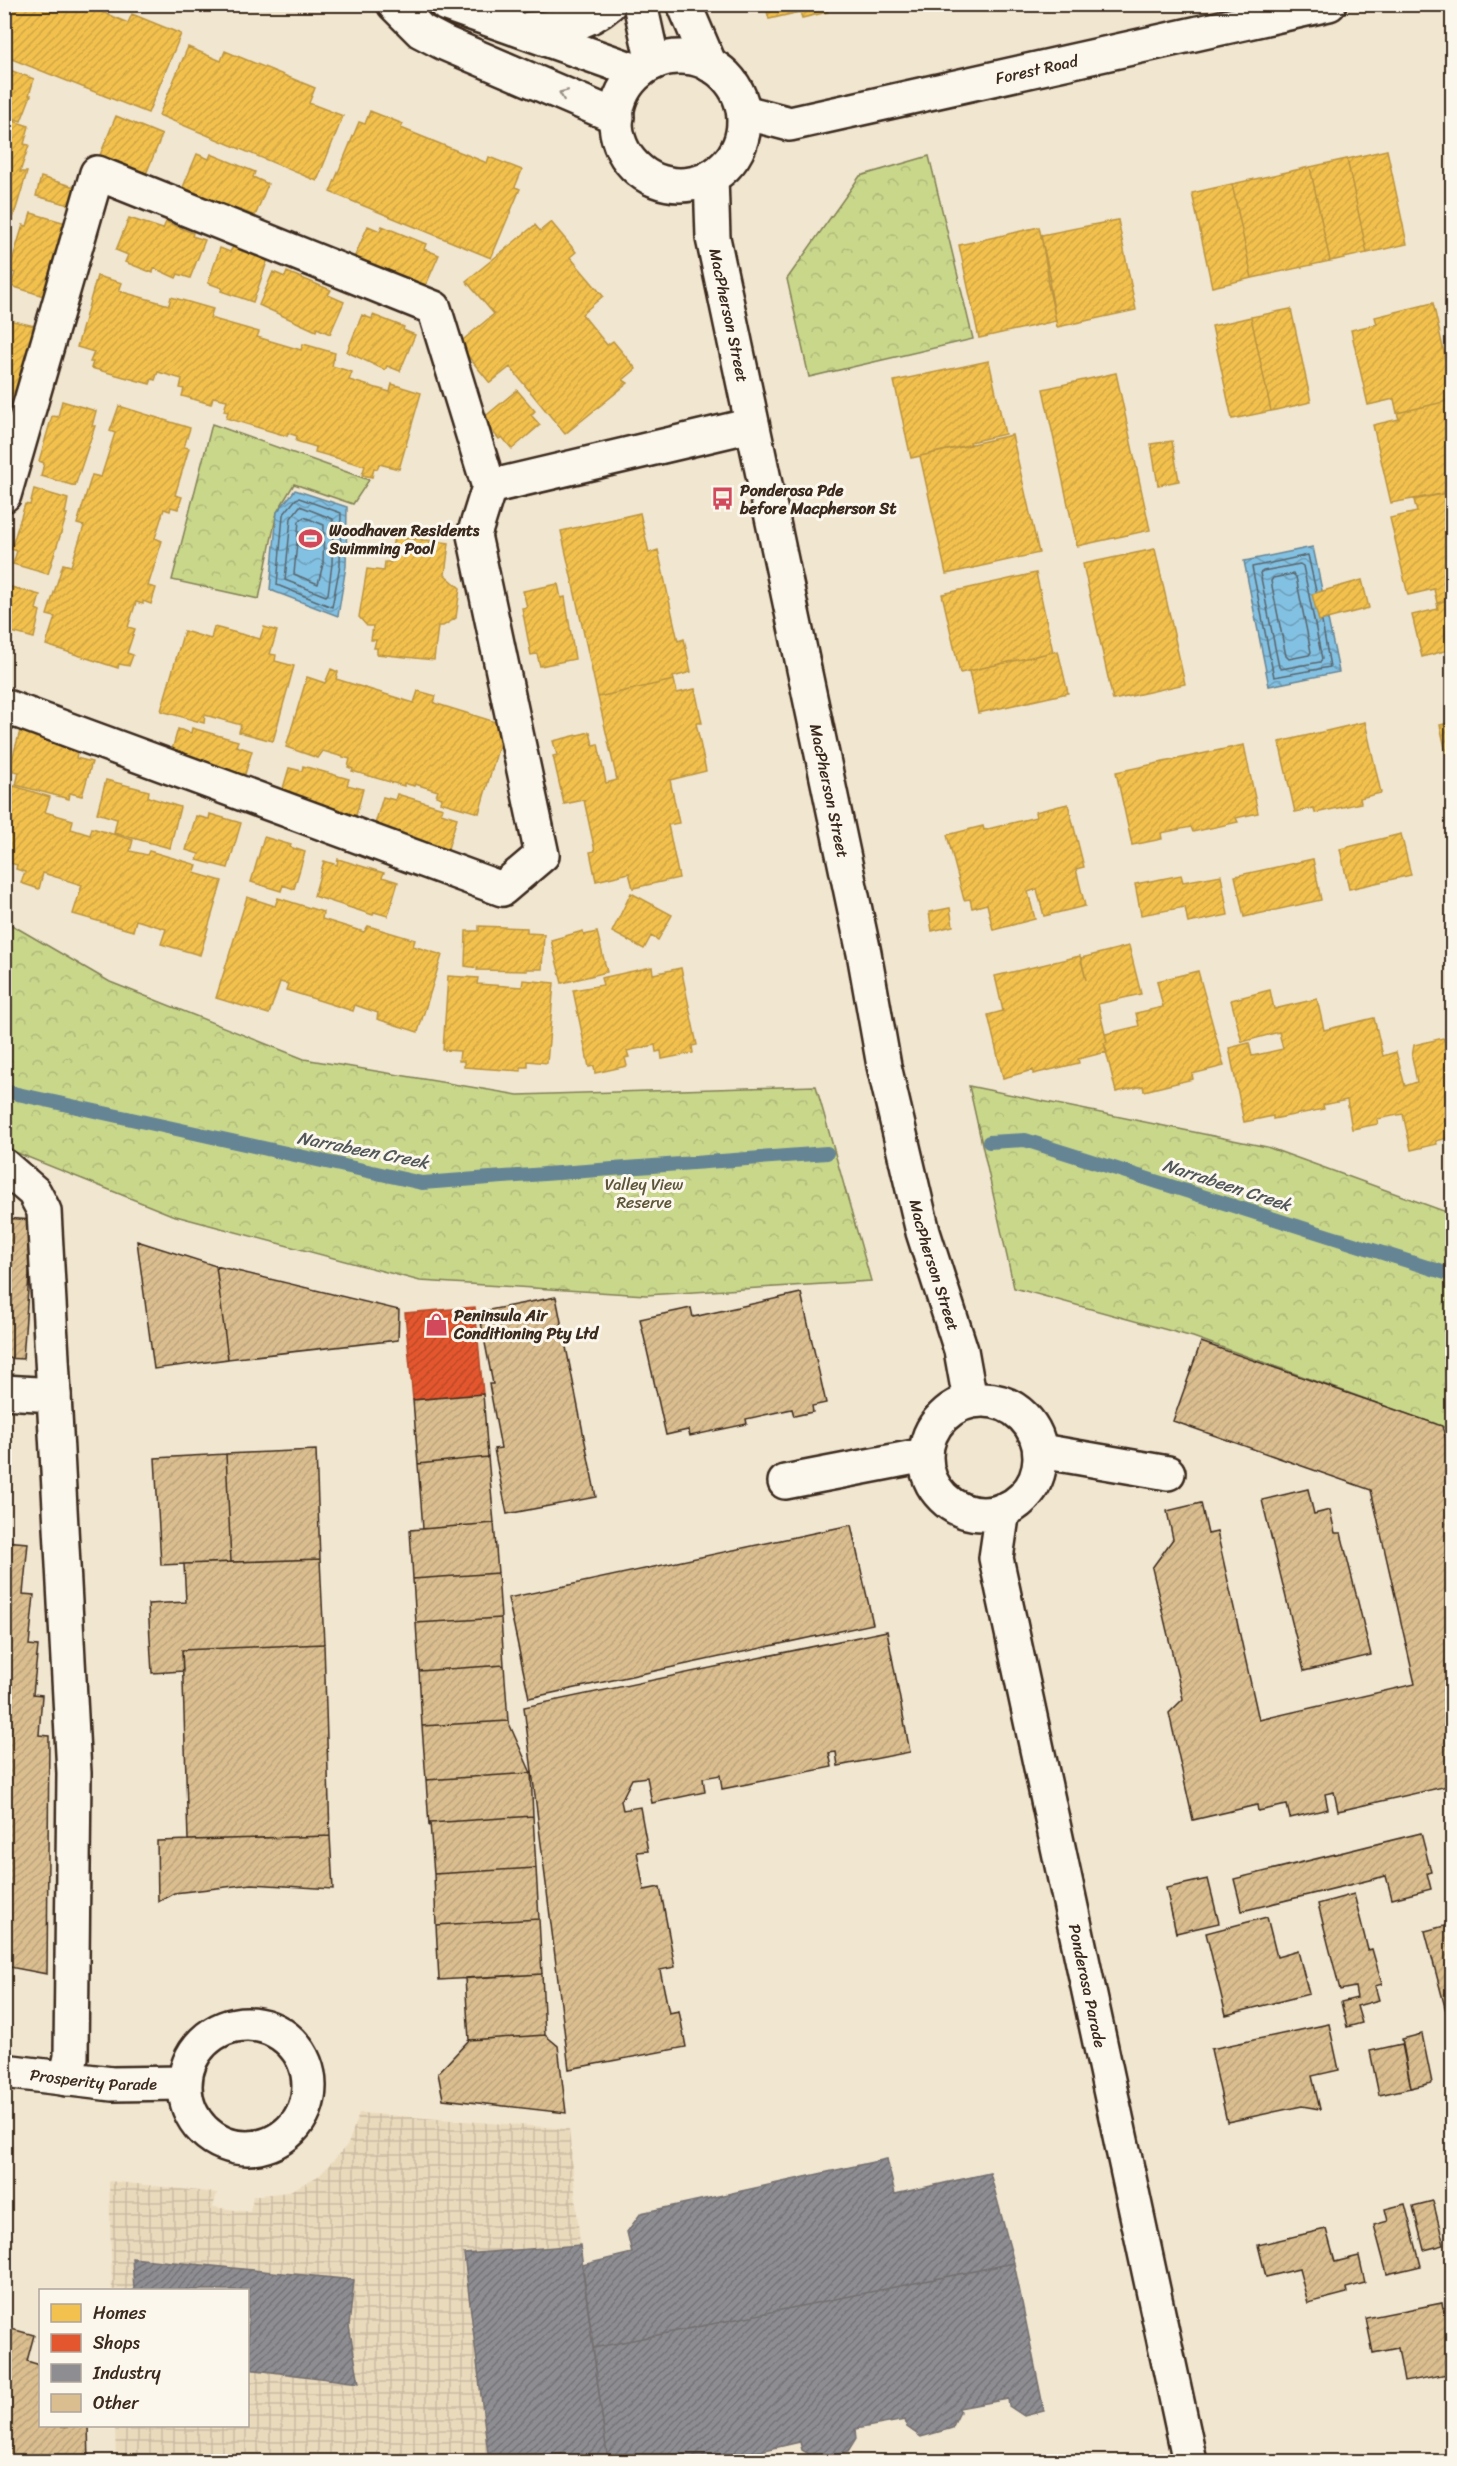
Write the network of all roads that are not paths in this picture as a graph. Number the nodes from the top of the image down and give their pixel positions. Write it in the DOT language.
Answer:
graph roads {
  1 [pos="394,4"];
  2 [pos="446,4"];
  3 [pos="609,4"];
  4 [pos="640,4"];
  5 [pos="684,4"];
  6 [pos="1329,4"];
  7 [pos="521,30"];
  8 [pos="710,65"];
  9 [pos="646,68"];
  10 [pos="744,112"];
  11 [pos="616,117"];
  12 [pos="711,177"];
  13 [pos="752,425"];
  14 [pos="489,487"];
  15 [pos="4,495"];
  16 [pos="4,706"];
  17 [pos="4,1166"];
  18 [pos="4,1392"];
  19 [pos="54,1395"];
  20 [pos="970,1400"];
  21 [pos="1041,1451"];
  22 [pos="925,1455"];
  23 [pos="1168,1473"];
  24 [pos="785,1482"];
  25 [pos="1003,1510"];
  26 [pos="4,2071"];
  27 [pos="66,2079"];
  28 [pos="184,2083"];
  29 [pos="1190,2462"];
  11 -- 1 [label="street, one-way"];
  2 -- 7 [label="street"];
  3 -- 7 [label="street"];
  4 -- 9 [label="street"];
  5 -- 8 [label="street"];
  6 -- 10 [label="street, Forest Road"];
  7 -- 9 [label="street"];
  8 -- 9 [label="street"];
  8 -- 10 [label="street"];
  9 -- 11 [label="street"];
  10 -- 12 [label="street"];
  11 -- 12 [label="street"];
  12 -- 13 [label="street, MacPherson Street"];
  13 -- 14 [label="street"];
  13 -- 20 [label="street, MacPherson Street"];
  14 -- 15 [label="street"];
  14 -- 16 [label="street"];
  17 -- 19 [label="street"];
  18 -- 19 [label="street"];
  19 -- 27 [label="street"];
  20 -- 21 [label="street"];
  20 -- 22 [label="street"];
  21 -- 23 [label="street"];
  21 -- 25 [label="street"];
  22 -- 24 [label="street"];
  22 -- 25 [label="street"];
  25 -- 29 [label="street, Ponderosa Parade"];
  26 -- 27 [label="street, Prosperity Parade"];
  27 -- 28 [label="street, Prosperity Parade"];
}
